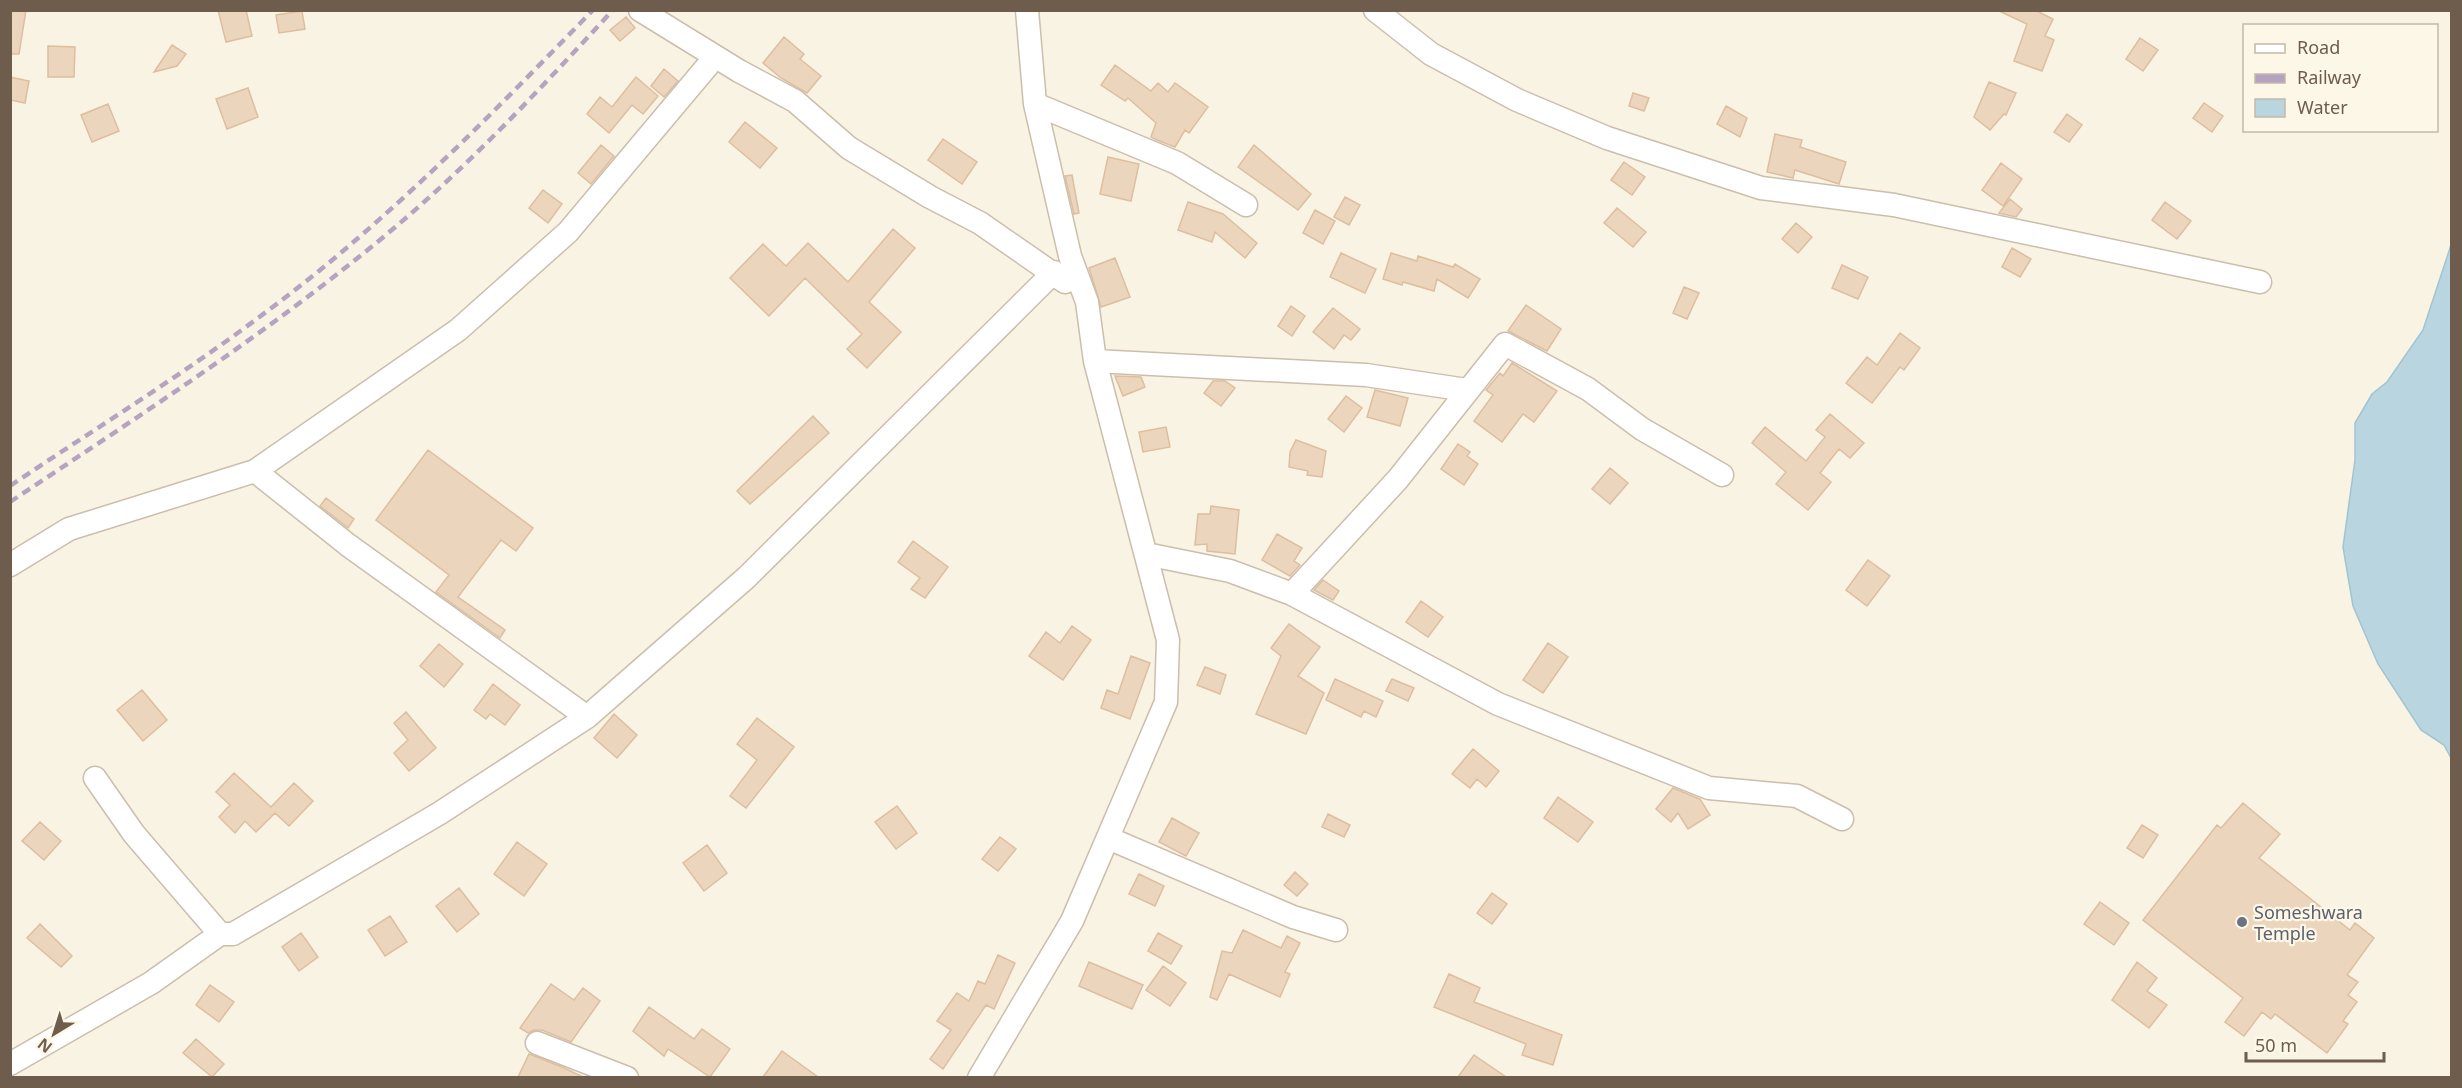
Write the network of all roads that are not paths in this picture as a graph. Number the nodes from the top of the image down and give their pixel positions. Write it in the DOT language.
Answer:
graph roads {
  1 [pos="640,10"];
  2 [pos="1027,10"];
  3 [pos="1375,10"];
  4 [pos="715,57"];
  5 [pos="1035,104"];
  6 [pos="1246,205"];
  7 [pos="1054,272"];
  8 [pos="2260,282"];
  9 [pos="1087,302"];
  10 [pos="1095,362"];
  11 [pos="1467,390"];
  12 [pos="255,471"];
  13 [pos="1722,475"];
  14 [pos="1146,554"];
  15 [pos="10,565"];
  16 [pos="1292,594"];
  17 [pos="587,717"];
  18 [pos="95,778"];
  19 [pos="1842,819"];
  20 [pos="1108,837"];
  21 [pos="1336,930"];
  22 [pos="220,934"];
  23 [pos="537,1043"];
  24 [pos="10,1064"];
  25 [pos="627,1077"];
  26 [pos="980,1077"];
  1 -- 4 [label="street"];
  2 -- 5 [label="street"];
  3 -- 8 [label="street"];
  4 -- 7 [label="street"];
  4 -- 12 [label="street"];
  5 -- 6 [label="street"];
  5 -- 9 [label="street"];
  7 -- 9 [label="street"];
  7 -- 17 [label="street"];
  9 -- 10 [label="street"];
  10 -- 11 [label="street"];
  10 -- 14 [label="street"];
  11 -- 13 [label="street"];
  11 -- 16 [label="street"];
  12 -- 15 [label="street"];
  12 -- 17 [label="street"];
  14 -- 16 [label="street"];
  14 -- 20 [label="street"];
  16 -- 19 [label="street"];
  17 -- 22 [label="street"];
  18 -- 22 [label="street"];
  20 -- 21 [label="street"];
  20 -- 26 [label="street"];
  22 -- 24 [label="street"];
  23 -- 25 [label="street"];
}
